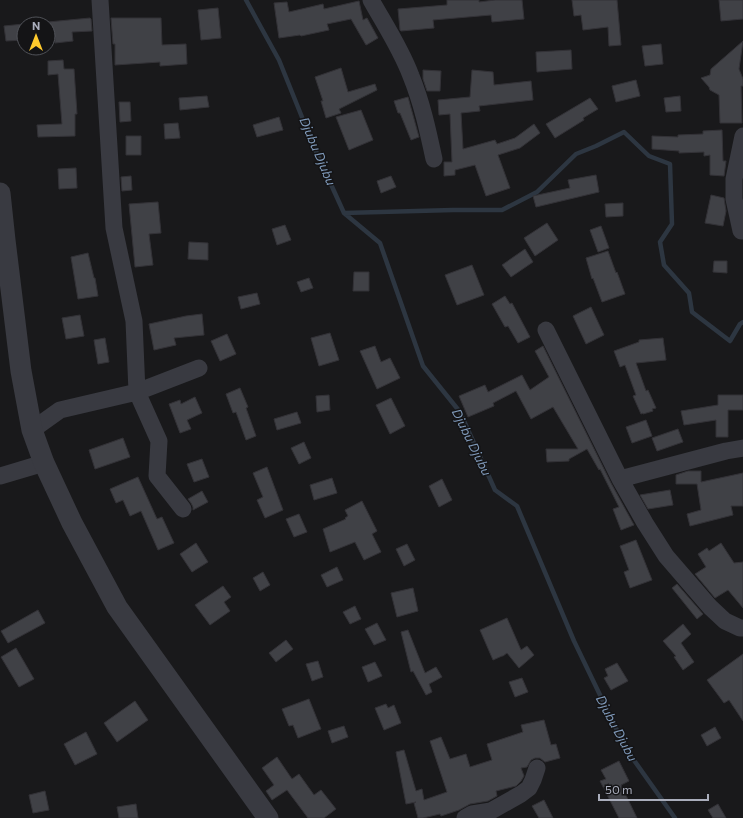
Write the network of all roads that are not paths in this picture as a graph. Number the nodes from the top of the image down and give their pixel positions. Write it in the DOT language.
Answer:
graph roads {
  1 [pos="100,0"];
  2 [pos="371,0"];
  3 [pos="743,140"];
  4 [pos="434,159"];
  5 [pos="0,193"];
  6 [pos="743,231"];
  7 [pos="546,330"];
  8 [pos="199,368"];
  9 [pos="137,392"];
  10 [pos="32,430"];
  11 [pos="743,448"];
  12 [pos="44,463"];
  13 [pos="0,476"];
  14 [pos="620,479"];
  15 [pos="183,509"];
  16 [pos="743,628"];
  17 [pos="537,768"];
  18 [pos="268,818"];
  19 [pos="465,818"];
  1 -- 9 [label="street"];
  2 -- 4 [label="street"];
  3 -- 6 [label="street"];
  5 -- 10 [label="street"];
  7 -- 14 [label="street"];
  8 -- 9 [label="street"];
  9 -- 10 [label="street"];
  9 -- 15 [label="street"];
  10 -- 12 [label="street"];
  11 -- 14 [label="street"];
  12 -- 13 [label="street"];
  12 -- 18 [label="street"];
  14 -- 16 [label="street"];
  17 -- 19 [label="street"];
}
